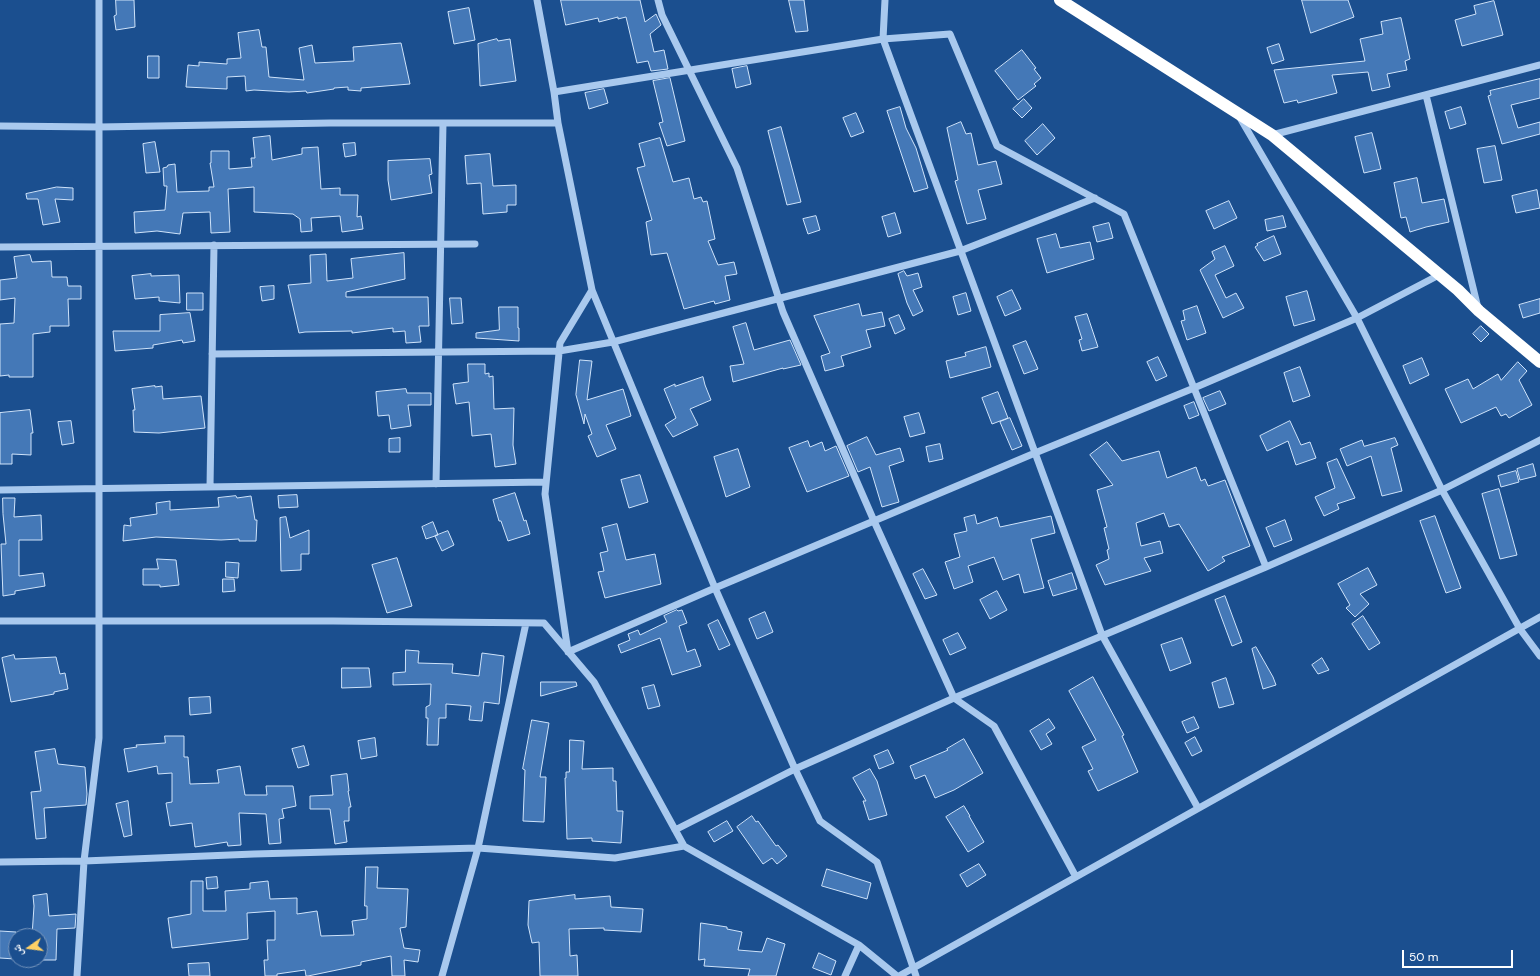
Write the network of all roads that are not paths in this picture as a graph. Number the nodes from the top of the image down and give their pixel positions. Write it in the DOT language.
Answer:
graph roads {
  1 [pos="99,0"];
  2 [pos="537,0"];
  3 [pos="658,0"];
  4 [pos="885,0"];
  5 [pos="1060,0"];
  6 [pos="883,39"];
  7 [pos="1540,65"];
  8 [pos="689,70"];
  9 [pos="554,92"];
  10 [pos="1426,95"];
  11 [pos="1237,112"];
  12 [pos="443,123"];
  13 [pos="558,123"];
  14 [pos="0,126"];
  15 [pos="99,127"];
  16 [pos="1272,135"];
  17 [pos="1095,198"];
  18 [pos="441,244"];
  19 [pos="475,244"];
  20 [pos="214,245"];
  21 [pos="99,246"];
  22 [pos="0,247"];
  23 [pos="960,251"];
  24 [pos="1439,275"];
  25 [pos="592,290"];
  26 [pos="778,299"];
  27 [pos="1479,311"];
  28 [pos="1357,318"];
  29 [pos="613,342"];
  30 [pos="559,351"];
  31 [pos="438,352"];
  32 [pos="212,354"];
  33 [pos="1540,362"];
  34 [pos="1194,388"];
  35 [pos="1540,440"];
  36 [pos="1034,453"];
  37 [pos="546,482"];
  38 [pos="436,484"];
  39 [pos="210,487"];
  40 [pos="99,489"];
  41 [pos="0,490"];
  42 [pos="1442,490"];
  43 [pos="874,521"];
  44 [pos="1266,567"];
  45 [pos="715,588"];
  46 [pos="1540,617"];
  47 [pos="0,620"];
  48 [pos="100,621"];
  49 [pos="526,623"];
  50 [pos="1520,628"];
  51 [pos="1102,635"];
  52 [pos="568,652"];
  53 [pos="1540,656"];
  54 [pos="954,698"];
  55 [pos="795,769"];
  56 [pos="1198,808"];
  57 [pos="675,830"];
  58 [pos="684,846"];
  59 [pos="478,848"];
  60 [pos="84,861"];
  61 [pos="0,862"];
  62 [pos="1076,877"];
  63 [pos="859,945"];
  64 [pos="913,968"];
  65 [pos="77,976"];
  66 [pos="442,976"];
  67 [pos="845,976"];
  68 [pos="898,976"];
  69 [pos="916,976"];
  1 -- 15 [label="street"];
  2 -- 9 [label="street"];
  3 -- 8 [label="street"];
  4 -- 6 [label="street"];
  5 -- 11 [label="highway"];
  6 -- 8 [label="street"];
  6 -- 17 [label="street"];
  6 -- 23 [label="street"];
  7 -- 10 [label="street"];
  8 -- 9 [label="street"];
  8 -- 26 [label="street"];
  9 -- 13 [label="street"];
  10 -- 16 [label="street"];
  10 -- 27 [label="street"];
  11 -- 16 [label="highway"];
  11 -- 28 [label="street"];
  12 -- 13 [label="street"];
  12 -- 15 [label="street"];
  12 -- 18 [label="street"];
  13 -- 25 [label="street"];
  14 -- 15 [label="street"];
  15 -- 21 [label="street"];
  16 -- 24 [label="highway"];
  17 -- 23 [label="street"];
  17 -- 34 [label="street"];
  18 -- 19 [label="street"];
  18 -- 20 [label="street"];
  18 -- 31 [label="street"];
  20 -- 21 [label="street"];
  20 -- 32 [label="street"];
  21 -- 22 [label="street"];
  21 -- 40 [label="street"];
  23 -- 26 [label="street"];
  23 -- 36 [label="street"];
  24 -- 27 [label="highway"];
  24 -- 28 [label="street"];
  25 -- 29 [label="street"];
  25 -- 30 [label="street"];
  26 -- 29 [label="street"];
  26 -- 43 [label="street"];
  27 -- 33 [label="highway"];
  28 -- 34 [label="street"];
  28 -- 42 [label="street"];
  29 -- 30 [label="street"];
  29 -- 45 [label="street"];
  30 -- 31 [label="street"];
  30 -- 37 [label="street"];
  31 -- 32 [label="street"];
  31 -- 38 [label="street"];
  32 -- 39 [label="street"];
  34 -- 36 [label="street"];
  34 -- 44 [label="street"];
  35 -- 42 [label="street"];
  36 -- 43 [label="street"];
  36 -- 51 [label="street"];
  37 -- 38 [label="street"];
  37 -- 52 [label="street"];
  38 -- 39 [label="street"];
  39 -- 40 [label="street"];
  40 -- 41 [label="street"];
  40 -- 48 [label="street"];
  42 -- 44 [label="street"];
  42 -- 50 [label="street"];
  43 -- 45 [label="street"];
  43 -- 54 [label="street"];
  44 -- 51 [label="street"];
  45 -- 52 [label="street"];
  45 -- 55 [label="street"];
  46 -- 50 [label="street"];
  47 -- 48 [label="street"];
  48 -- 49 [label="street"];
  48 -- 60 [label="street"];
  49 -- 52 [label="street"];
  49 -- 59 [label="street"];
  50 -- 53 [label="street"];
  50 -- 56 [label="street"];
  51 -- 54 [label="street"];
  51 -- 56 [label="street"];
  52 -- 57 [label="street"];
  54 -- 55 [label="street"];
  54 -- 62 [label="street"];
  55 -- 57 [label="street"];
  55 -- 64 [label="street"];
  56 -- 62 [label="street"];
  57 -- 58 [label="street"];
  58 -- 59 [label="street"];
  58 -- 63 [label="street"];
  59 -- 60 [label="street"];
  59 -- 66 [label="street"];
  60 -- 61 [label="street"];
  60 -- 65 [label="street"];
  62 -- 64 [label="street"];
  63 -- 67 [label="street"];
  63 -- 68 [label="street"];
  64 -- 68 [label="street"];
  64 -- 69 [label="street"];
}
